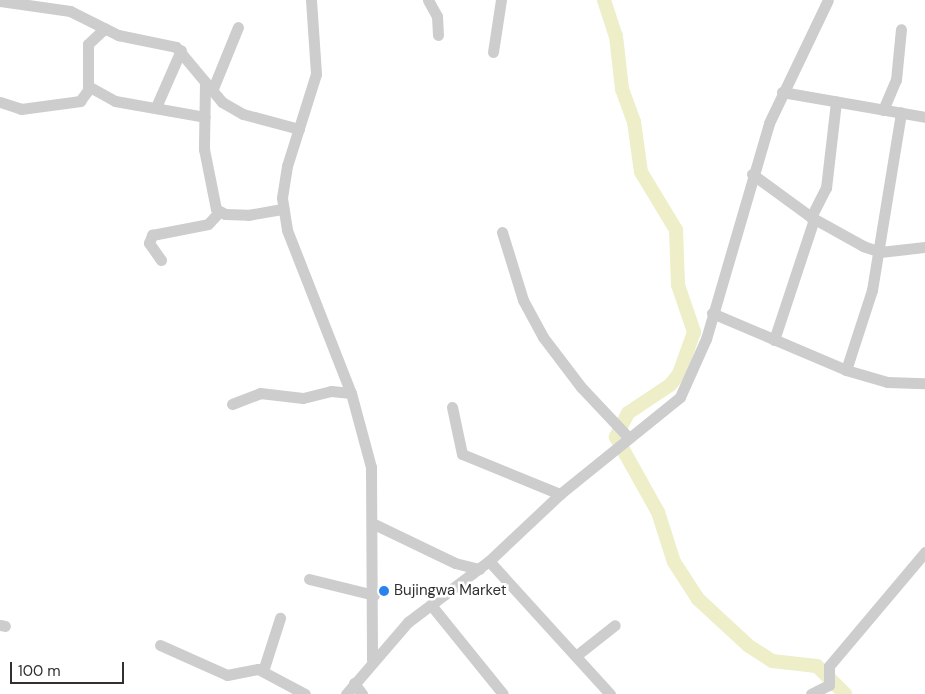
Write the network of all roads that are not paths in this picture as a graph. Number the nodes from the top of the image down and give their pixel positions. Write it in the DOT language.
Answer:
graph roads {
  1 [pos="311,0"];
  2 [pos="428,0"];
  3 [pos="500,0"];
  4 [pos="828,0"];
  5 [pos="0,1"];
  6 [pos="46,4"];
  7 [pos="238,27"];
  8 [pos="106,28"];
  9 [pos="901,29"];
  10 [pos="438,36"];
  11 [pos="181,50"];
  12 [pos="493,52"];
  13 [pos="88,86"];
  14 [pos="208,87"];
  15 [pos="782,92"];
  16 [pos="0,102"];
  17 [pos="836,102"];
  18 [pos="156,106"];
  19 [pos="883,110"];
  20 [pos="901,112"];
  21 [pos="205,117"];
  22 [pos="925,117"];
  23 [pos="299,129"];
  24 [pos="752,174"];
  25 [pos="283,209"];
  26 [pos="219,212"];
  27 [pos="812,218"];
  28 [pos="502,232"];
  29 [pos="925,247"];
  30 [pos="880,252"];
  31 [pos="161,260"];
  32 [pos="712,313"];
  33 [pos="774,340"];
  34 [pos="846,370"];
  35 [pos="925,383"];
  36 [pos="351,393"];
  37 [pos="232,404"];
  38 [pos="452,407"];
  39 [pos="629,438"];
  40 [pos="560,494"];
  41 [pos="374,524"];
  42 [pos="925,552"];
  43 [pos="488,561"];
  44 [pos="479,569"];
  45 [pos="309,580"];
  46 [pos="374,596"];
  47 [pos="431,605"];
  48 [pos="280,618"];
  49 [pos="615,625"];
  50 [pos="160,645"];
  51 [pos="577,655"];
  52 [pos="372,660"];
  53 [pos="263,671"];
  54 [pos="354,683"];
  55 [pos="817,693"];
  56 [pos="306,694"];
  57 [pos="346,694"];
  58 [pos="362,694"];
  59 [pos="503,694"];
  60 [pos="610,694"];
  1 -- 23 [label="street"];
  2 -- 10 [label="street"];
  3 -- 12 [label="street"];
  4 -- 15 [label="street"];
  5 -- 6 [label="street"];
  6 -- 8 [label="street"];
  7 -- 14 [label="street"];
  8 -- 11 [label="street"];
  8 -- 13 [label="street"];
  9 -- 19 [label="street"];
  11 -- 14 [label="street"];
  11 -- 18 [label="street"];
  13 -- 16 [label="street"];
  13 -- 18 [label="street"];
  14 -- 21 [label="street"];
  14 -- 23 [label="street"];
  15 -- 17 [label="street"];
  15 -- 24 [label="street"];
  17 -- 19 [label="street"];
  17 -- 27 [label="street"];
  18 -- 21 [label="street"];
  19 -- 20 [label="street"];
  20 -- 22 [label="street"];
  20 -- 30 [label="street"];
  21 -- 26 [label="street"];
  23 -- 25 [label="street"];
  24 -- 27 [label="street"];
  24 -- 32 [label="street"];
  25 -- 26 [label="street"];
  25 -- 36 [label="street"];
  26 -- 31 [label="street"];
  27 -- 30 [label="street"];
  27 -- 33 [label="street"];
  28 -- 39 [label="street"];
  29 -- 30 [label="street"];
  30 -- 34 [label="street"];
  32 -- 33 [label="street"];
  32 -- 39 [label="street"];
  33 -- 34 [label="street"];
  34 -- 35 [label="street"];
  36 -- 37 [label="street"];
  36 -- 41 [label="street"];
  38 -- 40 [label="street"];
  39 -- 40 [label="street"];
  40 -- 43 [label="street"];
  41 -- 44 [label="street"];
  41 -- 46 [label="street"];
  42 -- 55 [label="street"];
  43 -- 44 [label="street"];
  43 -- 51 [label="street"];
  44 -- 47 [label="street"];
  45 -- 46 [label="street"];
  46 -- 52 [label="street"];
  47 -- 52 [label="street"];
  47 -- 59 [label="street"];
  48 -- 53 [label="street"];
  49 -- 51 [label="street"];
  50 -- 53 [label="street"];
  51 -- 60 [label="street"];
  52 -- 54 [label="street"];
  53 -- 56 [label="street"];
  54 -- 57 [label="street"];
  54 -- 58 [label="street"];
}
